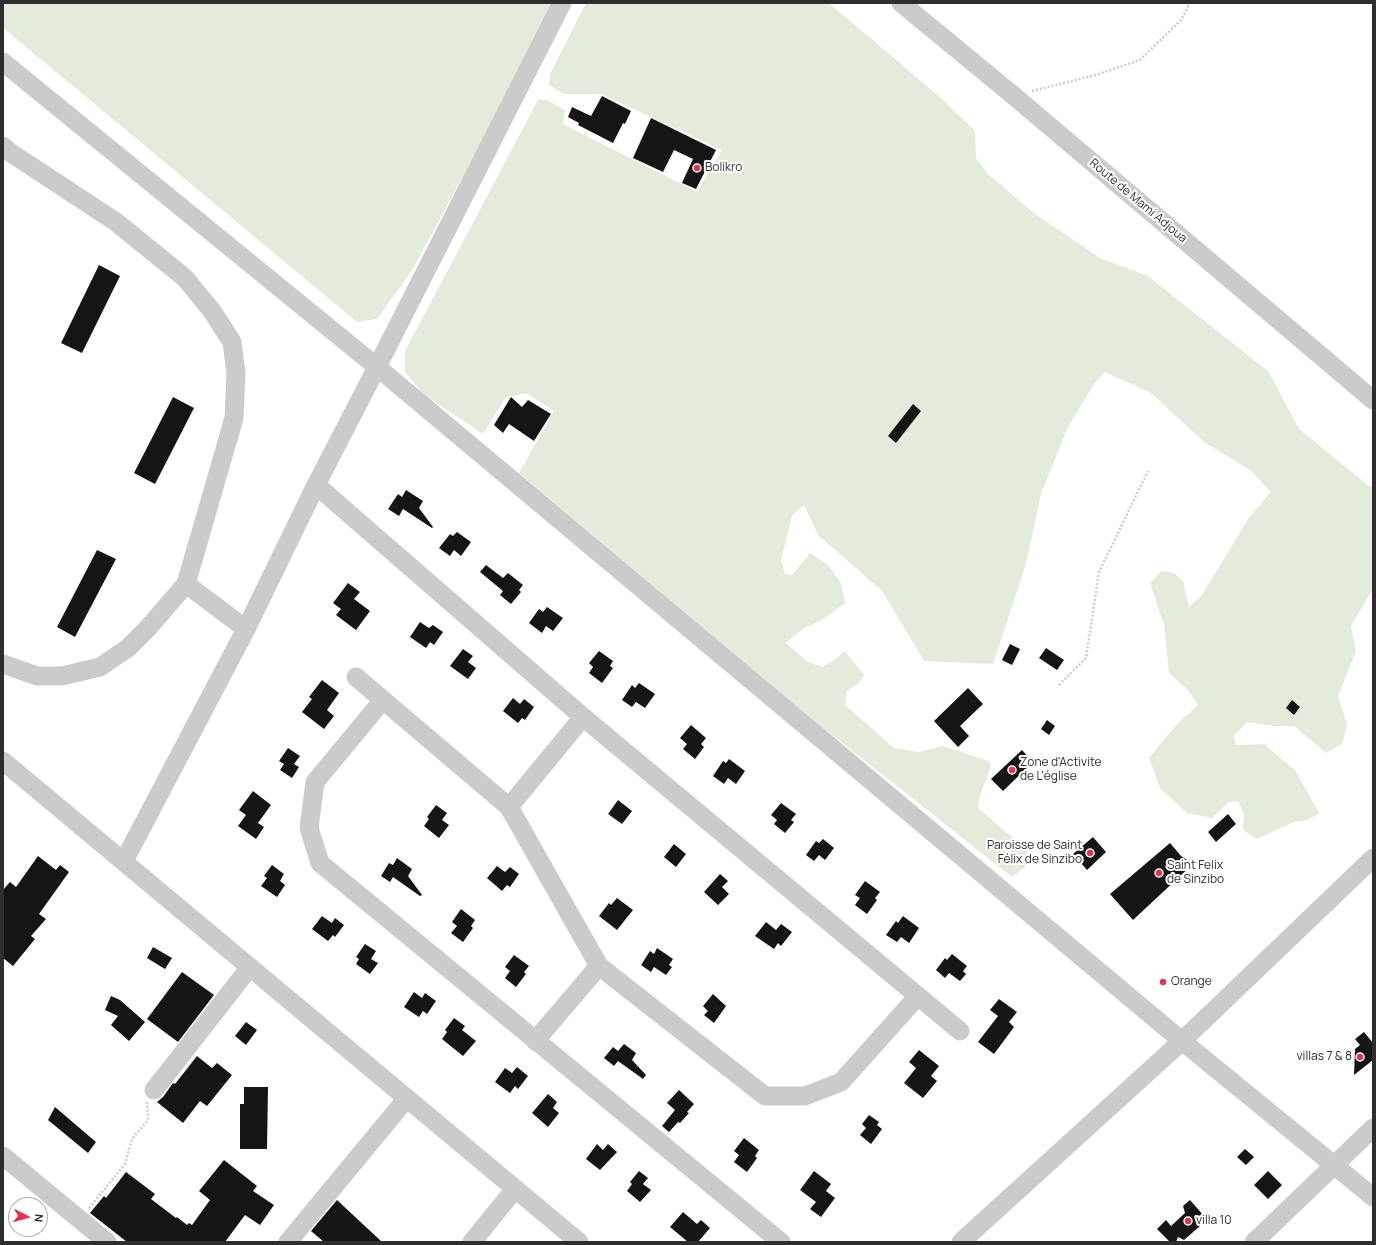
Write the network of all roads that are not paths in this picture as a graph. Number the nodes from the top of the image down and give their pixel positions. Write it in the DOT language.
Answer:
graph roads {
  1 [pos="562,3"];
  2 [pos="901,3"];
  3 [pos="3,62"];
  4 [pos="3,146"];
  5 [pos="377,367"];
  6 [pos="1373,400"];
  7 [pos="316,486"];
  8 [pos="186,584"];
  9 [pos="246,629"];
  10 [pos="3,664"];
  11 [pos="356,677"];
  12 [pos="384,700"];
  13 [pos="583,717"];
  14 [pos="3,761"];
  15 [pos="509,807"];
  16 [pos="1373,858"];
  17 [pos="124,861"];
  18 [pos="598,966"];
  19 [pos="250,967"];
  20 [pos="918,996"];
  21 [pos="960,1031"];
  22 [pos="535,1041"];
  23 [pos="1182,1041"];
  24 [pos="154,1090"];
  25 [pos="407,1098"];
  26 [pos="1373,1128"];
  27 [pos="3,1156"];
  28 [pos="1334,1165"];
  29 [pos="515,1189"];
  30 [pos="1373,1197"];
  31 [pos="106,1242"];
  32 [pos="288,1242"];
  33 [pos="472,1242"];
  34 [pos="579,1242"];
  35 [pos="781,1242"];
  36 [pos="961,1242"];
  37 [pos="1254,1242"];
  1 -- 5 [label="street"];
  2 -- 6 [label="street, Route de Mami Adjoua"];
  3 -- 5 [label="street"];
  4 -- 8 [label="street"];
  5 -- 7 [label="street"];
  5 -- 23 [label="street"];
  7 -- 9 [label="street"];
  7 -- 13 [label="street"];
  8 -- 9 [label="street"];
  8 -- 10 [label="street"];
  9 -- 17 [label="street"];
  11 -- 12 [label="street"];
  12 -- 15 [label="street"];
  12 -- 22 [label="street"];
  13 -- 15 [label="street"];
  13 -- 20 [label="street"];
  14 -- 17 [label="street"];
  15 -- 18 [label="street"];
  16 -- 23 [label="street"];
  17 -- 19 [label="street"];
  18 -- 20 [label="street"];
  18 -- 22 [label="street"];
  19 -- 24 [label="street"];
  19 -- 25 [label="street"];
  20 -- 21 [label="street"];
  22 -- 35 [label="street"];
  23 -- 28 [label="street"];
  23 -- 36 [label="street"];
  25 -- 29 [label="street"];
  25 -- 32 [label="street"];
  26 -- 28 [label="street"];
  27 -- 31 [label="street"];
  28 -- 30 [label="street"];
  28 -- 37 [label="street"];
  29 -- 33 [label="street"];
  29 -- 34 [label="street"];
}
